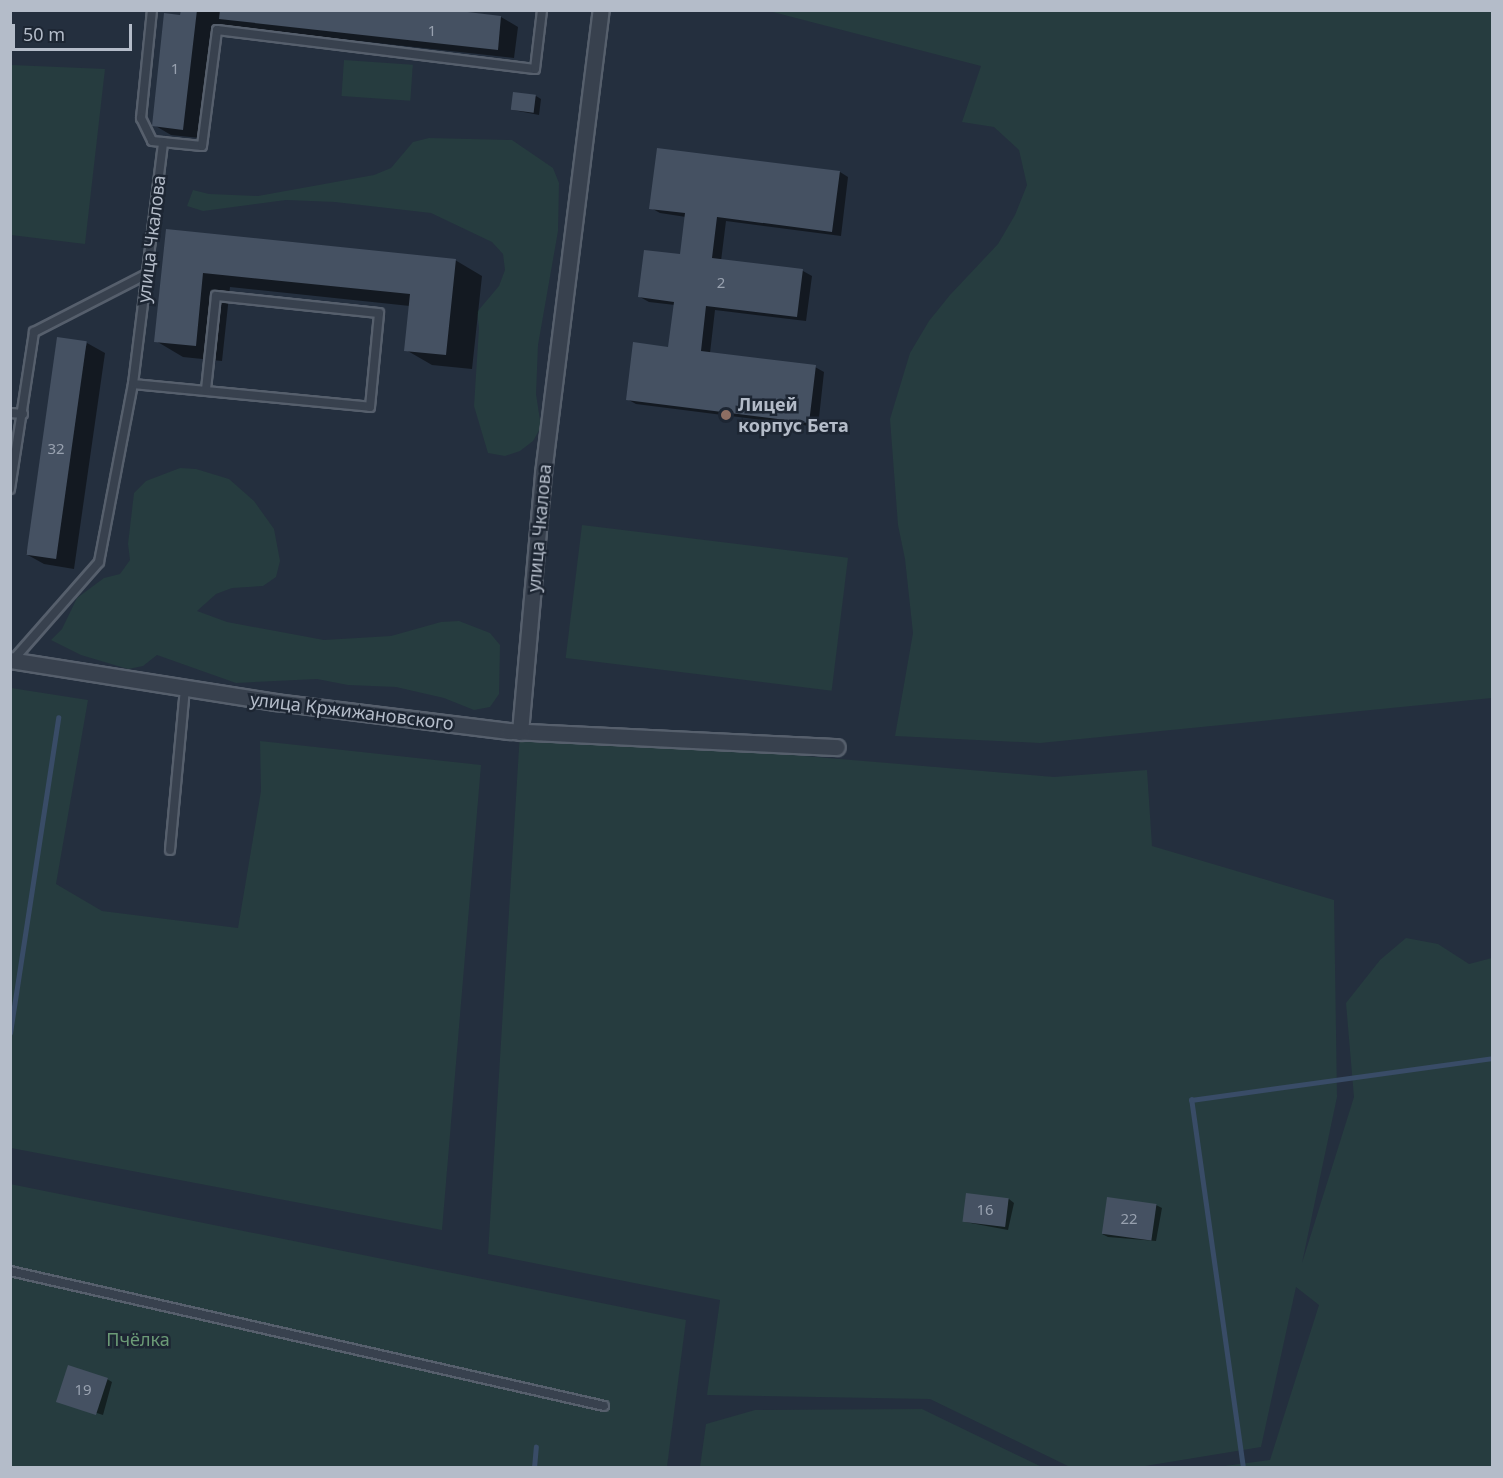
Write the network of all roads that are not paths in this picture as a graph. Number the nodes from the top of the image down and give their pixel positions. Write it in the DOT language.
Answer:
graph roads {
  1 [pos="152,10"];
  2 [pos="542,10"];
  3 [pos="601,10"];
  4 [pos="163,142"];
  5 [pos="147,274"];
  6 [pos="133,384"];
  7 [pos="207,390"];
  8 [pos="10,413"];
  9 [pos="23,414"];
  10 [pos="10,489"];
  11 [pos="12,660"];
  12 [pos="185,688"];
  13 [pos="520,732"];
  14 [pos="837,747"];
  15 [pos="170,850"];
  16 [pos="10,1271"];
  17 [pos="604,1406"];
  1 -- 4 [label="lane"];
  2 -- 4 [label="lane"];
  3 -- 13 [label="street, улица Чкалова"];
  4 -- 5 [label="lane, улица Чкалова"];
  5 -- 6 [label="lane, улица Чкалова"];
  5 -- 9 [label="lane"];
  6 -- 7 [label="lane"];
  6 -- 11 [label="lane, улица Чкалова"];
  7 -- 7 [label="lane"];
  8 -- 9 [label="lane"];
  9 -- 10 [label="lane"];
  11 -- 12 [label="street, улица Кржижановского"];
  12 -- 13 [label="street, улица Кржижановского"];
  12 -- 15 [label="lane"];
  13 -- 14 [label="street"];
  16 -- 17 [label="lane"];
}
